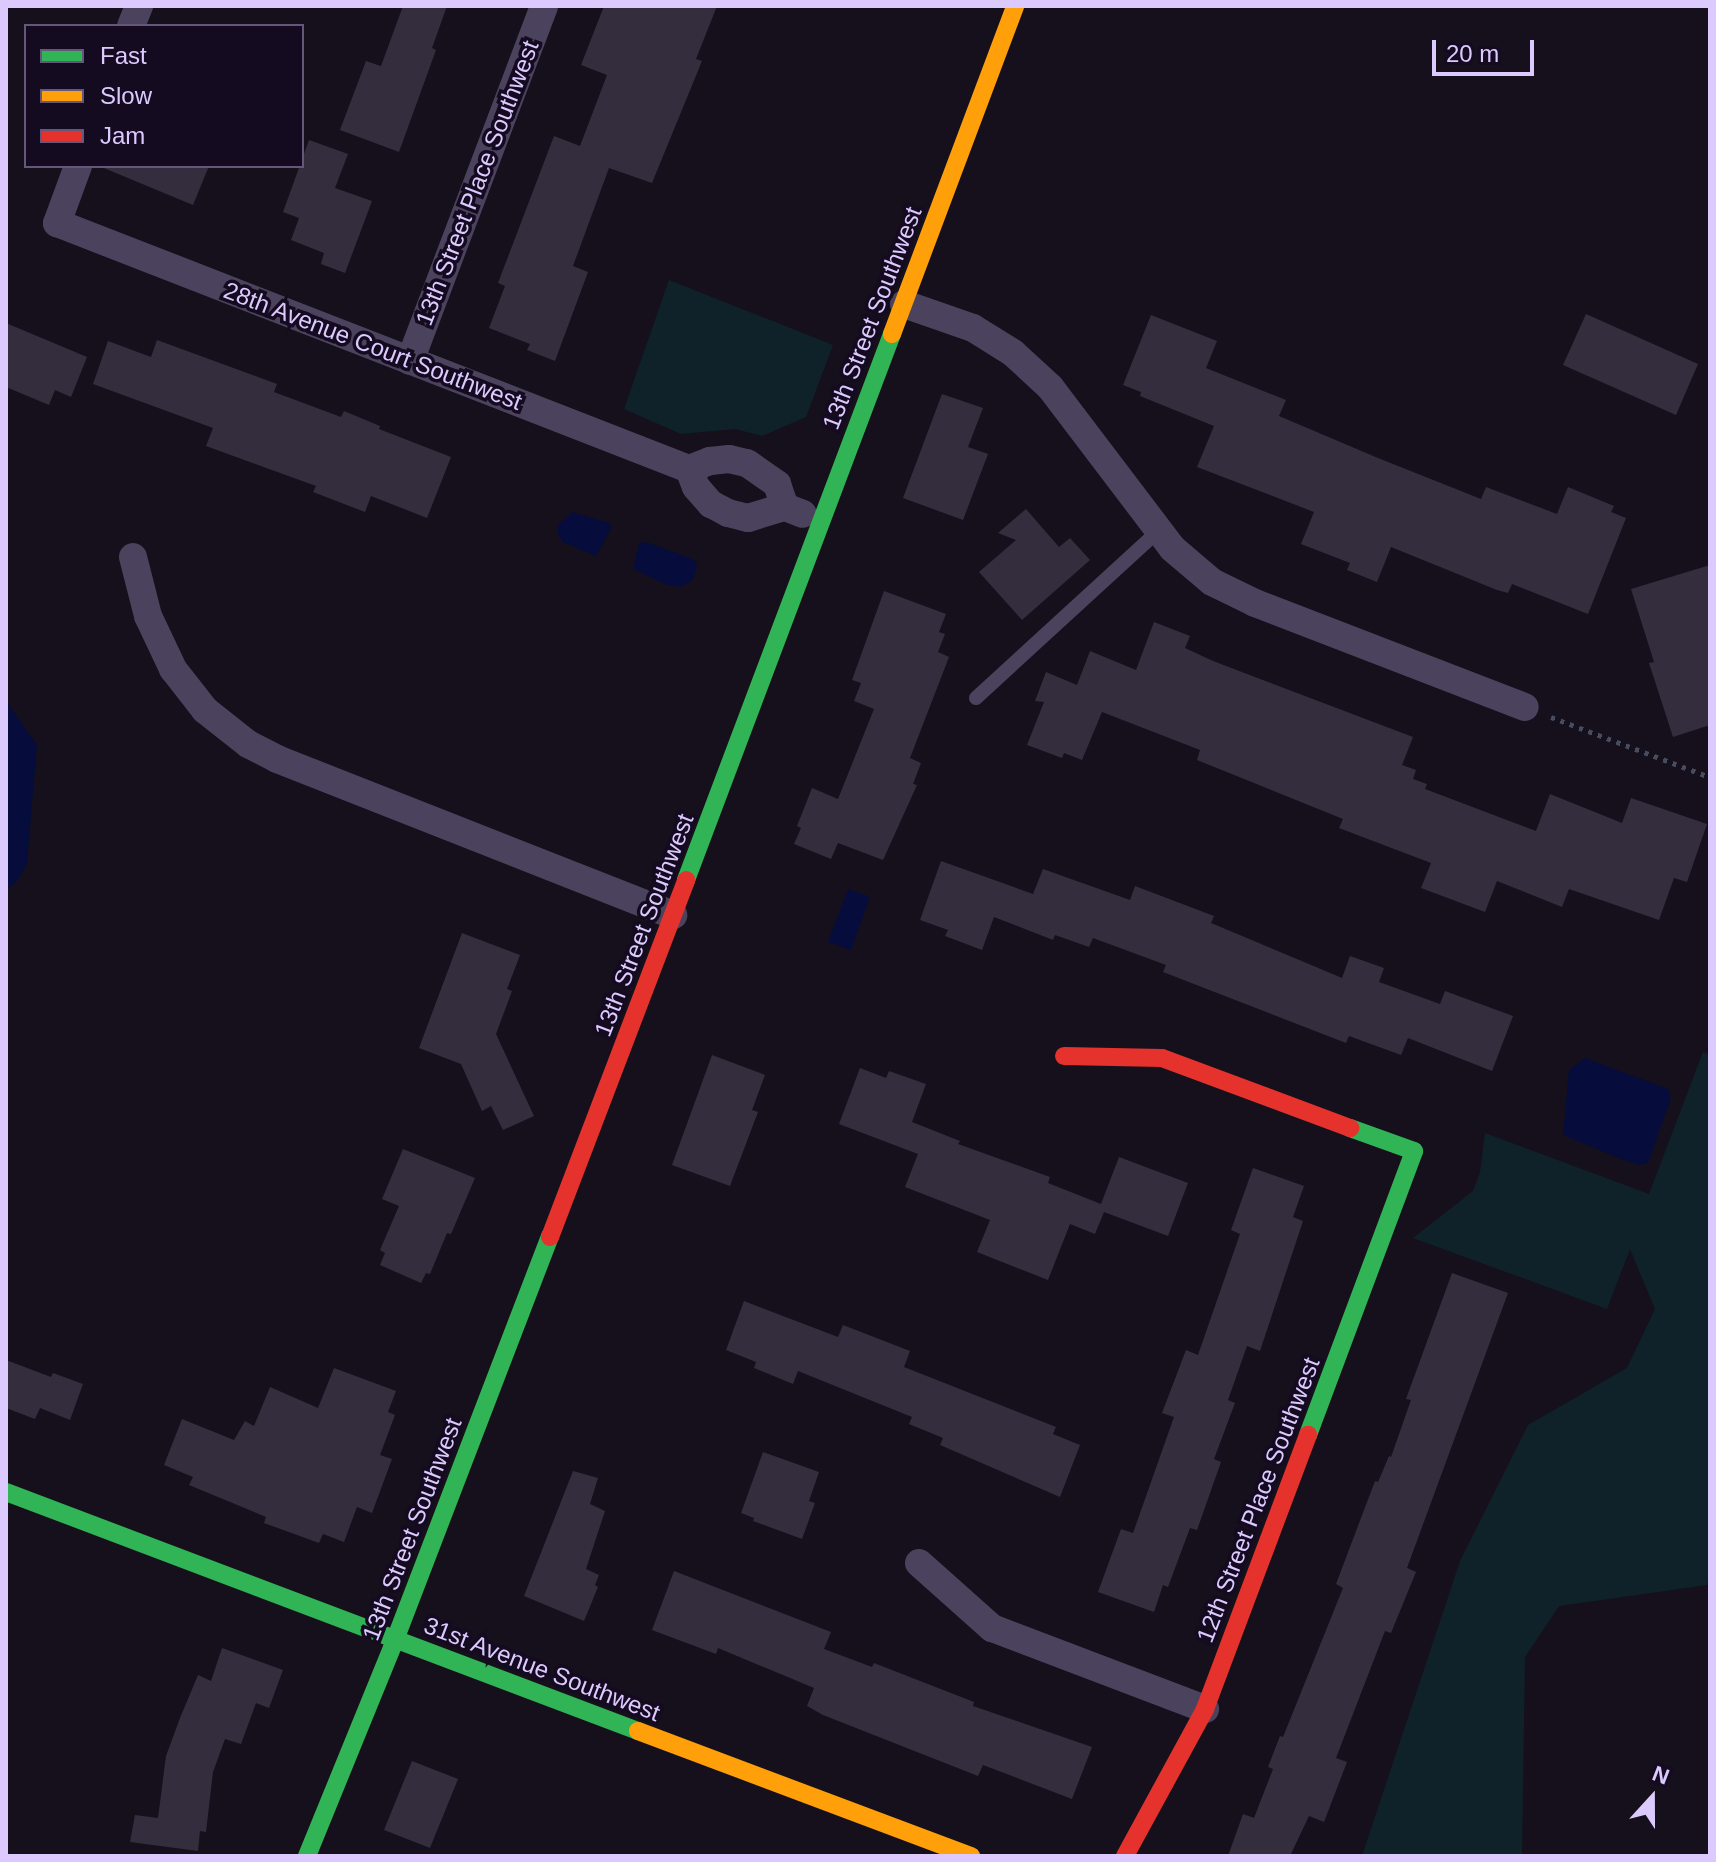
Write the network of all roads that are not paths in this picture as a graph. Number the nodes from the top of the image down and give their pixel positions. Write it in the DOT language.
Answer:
graph roads {
  1 [pos="544,6"];
  2 [pos="1015,6"];
  3 [pos="77,168"];
  4 [pos="904,304"];
  5 [pos="410,361"];
  6 [pos="689,469"];
  7 [pos="785,507"];
  8 [pos="822,521"];
  9 [pos="1158,531"];
  10 [pos="133,557"];
  11 [pos="976,698"];
  12 [pos="1525,707"];
  13 [pos="673,915"];
  14 [pos="1064,1056"];
  15 [pos="6,1492"];
  16 [pos="919,1563"];
  17 [pos="395,1640"];
  18 [pos="1205,1709"];
  19 [pos="307,1856"];
  20 [pos="971,1856"];
  21 [pos="1125,1856"];
  1 -- 5 [label="street, 13th Street Place Southwest"];
  2 -- 4 [label="street, 13th Street Southwest"];
  3 -- 5 [label="street, 28th Avenue Court Southwest"];
  4 -- 8 [label="street, 13th Street Southwest"];
  4 -- 9 [label="street"];
  5 -- 6 [label="street, 28th Avenue Court Southwest"];
  6 -- 7 [label="street"];
  6 -- 7 [label="street"];
  7 -- 8 [label="street"];
  8 -- 13 [label="street, 13th Street Southwest"];
  9 -- 11 [label="lane"];
  9 -- 12 [label="street"];
  10 -- 13 [label="street"];
  13 -- 17 [label="street, 13th Street Southwest"];
  14 -- 18 [label="street, 12th Street Place Southwest"];
  15 -- 17 [label="street, 31st Avenue Southwest"];
  16 -- 18 [label="street"];
  17 -- 19 [label="street, 13th Street Southwest"];
  17 -- 20 [label="street, 31st Avenue Southwest"];
  18 -- 21 [label="street, 12th Street Place Southwest"];
}
